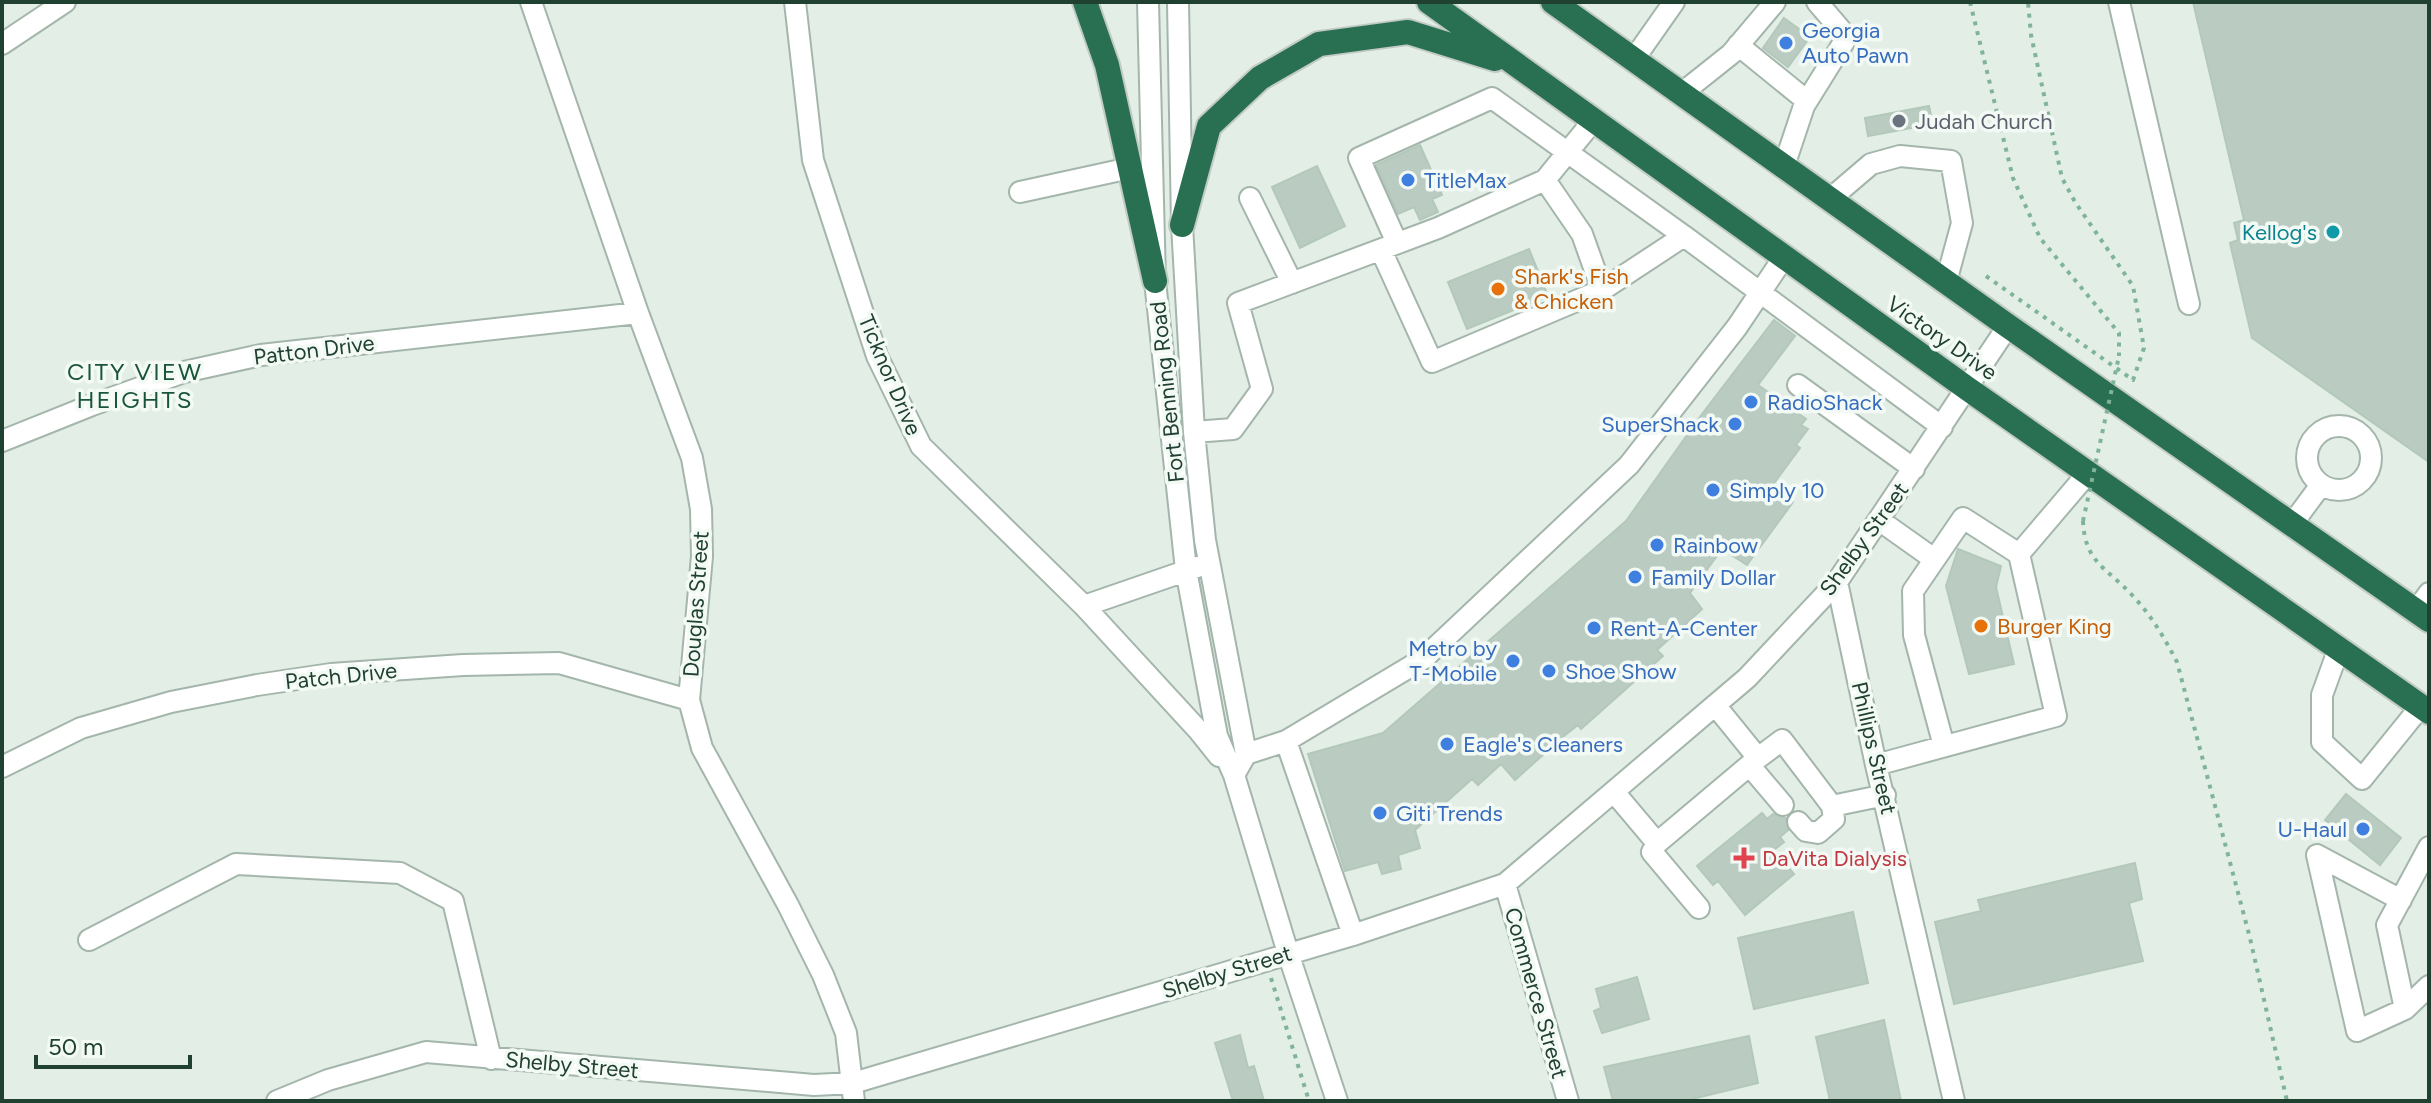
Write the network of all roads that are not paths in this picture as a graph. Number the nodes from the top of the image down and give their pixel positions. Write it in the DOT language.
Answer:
graph roads {
  1 [pos="65,2"];
  2 [pos="531,2"];
  3 [pos="795,2"];
  4 [pos="1085,2"];
  5 [pos="1148,2"];
  6 [pos="1178,2"];
  7 [pos="1429,2"];
  8 [pos="1674,2"];
  9 [pos="1775,2"];
  10 [pos="1817,2"];
  11 [pos="2119,2"];
  12 [pos="1559,4"];
  13 [pos="2,44"];
  14 [pos="1738,45"];
  15 [pos="1634,59"];
  16 [pos="1515,66"];
  17 [pos="1682,93"];
  18 [pos="1807,101"];
  19 [pos="1593,121"];
  20 [pos="1566,154"];
  21 [pos="1784,166"];
  22 [pos="1130,168"];
  23 [pos="1545,180"];
  24 [pos="1020,192"];
  25 [pos="1250,198"];
  26 [pos="1830,199"];
  27 [pos="1182,225"];
  28 [pos="1684,236"];
  29 [pos="1389,246"];
  30 [pos="1784,257"];
  31 [pos="1155,281"];
  32 [pos="1946,282"];
  33 [pos="1292,283"];
  34 [pos="1602,290"];
  35 [pos="1760,292"];
  36 [pos="2189,304"];
  37 [pos="638,313"];
  38 [pos="2008,326"];
  39 [pos="1798,385"];
  40 [pos="1968,389"];
  41 [pos="1942,427"];
  42 [pos="1194,432"];
  43 [pos="2,441"];
  44 [pos="1914,469"];
  45 [pos="2088,473"];
  46 [pos="2321,485"];
  47 [pos="1879,520"];
  48 [pos="2292,524"];
  49 [pos="2019,554"];
  50 [pos="1934,559"];
  51 [pos="1209,564"];
  52 [pos="1186,570"];
  53 [pos="1837,582"];
  54 [pos="1084,606"];
  55 [pos="2425,608"];
  56 [pos="2339,648"];
  57 [pos="689,700"];
  58 [pos="1715,705"];
  59 [pos="2425,709"];
  60 [pos="1286,741"];
  61 [pos="1944,746"];
  62 [pos="1246,754"];
  63 [pos="1754,762"];
  64 [pos="1876,765"];
  65 [pos="2,767"];
  66 [pos="1234,775"];
  67 [pos="1614,792"];
  68 [pos="1885,795"];
  69 [pos="1783,805"];
  70 [pos="1832,806"];
  71 [pos="1798,822"];
  72 [pos="1657,843"];
  73 [pos="2429,847"];
  74 [pos="1505,884"];
  75 [pos="2401,900"];
  76 [pos="1699,908"];
  77 [pos="1353,935"];
  78 [pos="89,940"];
  79 [pos="1288,953"];
  80 [pos="2429,986"];
  81 [pos="2405,1009"];
  82 [pos="491,1059"];
  83 [pos="853,1092"];
  84 [pos="277,1101"];
  85 [pos="1337,1101"];
  86 [pos="1568,1101"];
  87 [pos="1954,1101"];
  1 -- 13 [label="street"];
  2 -- 37 [label="street, Douglas Street"];
  3 -- 54 [label="street, Ticknor Drive"];
  4 -- 22 [label="highway"];
  5 -- 31 [label="street, Fort Benning Road"];
  6 -- 27 [label="street, Fort Benning Road"];
  7 -- 16 [label="highway, Victory Drive"];
  8 -- 15 [label="street"];
  9 -- 14 [label="street"];
  10 -- 18 [label="street"];
  11 -- 36 [label="street"];
  12 -- 15 [label="highway"];
  14 -- 17 [label="street"];
  14 -- 18 [label="street"];
  15 -- 17 [label="highway"];
  16 -- 19 [label="highway, Victory Drive"];
  16 -- 27 [label="highway"];
  17 -- 21 [label="highway"];
  18 -- 21 [label="street"];
  19 -- 20 [label="street"];
  19 -- 30 [label="highway, Victory Drive"];
  20 -- 23 [label="street"];
  20 -- 28 [label="street"];
  20 -- 29 [label="street"];
  21 -- 26 [label="highway"];
  22 -- 24 [label="street"];
  22 -- 31 [label="highway"];
  23 -- 29 [label="street"];
  23 -- 34 [label="street"];
  25 -- 33 [label="street"];
  26 -- 32 [label="highway"];
  26 -- 32 [label="street"];
  27 -- 42 [label="street, Fort Benning Road"];
  28 -- 34 [label="street"];
  28 -- 35 [label="street"];
  29 -- 33 [label="street"];
  29 -- 34 [label="street"];
  30 -- 35 [label="street"];
  30 -- 40 [label="highway, Victory Drive"];
  31 -- 52 [label="street, Fort Benning Road"];
  32 -- 38 [label="highway"];
  33 -- 42 [label="street"];
  35 -- 41 [label="street"];
  35 -- 60 [label="street"];
  37 -- 43 [label="street, Patton Drive"];
  37 -- 57 [label="street, Douglas Street"];
  38 -- 40 [label="street, Shelby Street"];
  38 -- 48 [label="highway"];
  39 -- 44 [label="street"];
  40 -- 41 [label="street, Shelby Street"];
  40 -- 45 [label="highway, Victory Drive"];
  41 -- 44 [label="street, Shelby Street"];
  42 -- 51 [label="street, Fort Benning Road"];
  44 -- 47 [label="street, Shelby Street"];
  45 -- 49 [label="street"];
  45 -- 56 [label="highway, Victory Drive"];
  46 -- 48 [label="street"];
  47 -- 50 [label="street"];
  47 -- 53 [label="street, Shelby Street"];
  48 -- 55 [label="highway"];
  49 -- 50 [label="street"];
  49 -- 61 [label="street"];
  50 -- 61 [label="street"];
  51 -- 52 [label="street"];
  51 -- 62 [label="street, Fort Benning Road"];
  52 -- 54 [label="street"];
  52 -- 66 [label="street, Fort Benning Road"];
  53 -- 58 [label="street, Shelby Street"];
  53 -- 64 [label="street, Phillips Street"];
  54 -- 66 [label="street, Ticknor Drive"];
  56 -- 59 [label="highway, Victory Drive"];
  56 -- 59 [label="street"];
  57 -- 65 [label="street, Patch Drive"];
  57 -- 83 [label="street, Douglas Street"];
  58 -- 63 [label="street"];
  58 -- 67 [label="street, Shelby Street"];
  60 -- 62 [label="street"];
  60 -- 77 [label="street"];
  61 -- 64 [label="street"];
  62 -- 66 [label="street"];
  63 -- 69 [label="street"];
  63 -- 70 [label="street"];
  63 -- 72 [label="street"];
  64 -- 68 [label="street, Phillips Street"];
  66 -- 79 [label="street, Fort Benning Road"];
  67 -- 72 [label="street"];
  67 -- 74 [label="street, Shelby Street"];
  68 -- 70 [label="street"];
  68 -- 87 [label="street, Phillips Street"];
  70 -- 71 [label="street"];
  72 -- 76 [label="street"];
  73 -- 75 [label="street"];
  74 -- 77 [label="street, Shelby Street"];
  74 -- 86 [label="street, Commerce Street"];
  75 -- 81 [label="street"];
  75 -- 81 [label="street"];
  77 -- 79 [label="street, Shelby Street"];
  78 -- 82 [label="street"];
  79 -- 83 [label="street, Shelby Street"];
  79 -- 85 [label="street, Fort Benning Road"];
  80 -- 81 [label="street"];
  82 -- 83 [label="street, Shelby Street"];
  82 -- 84 [label="street, Shelby Street"];
}
